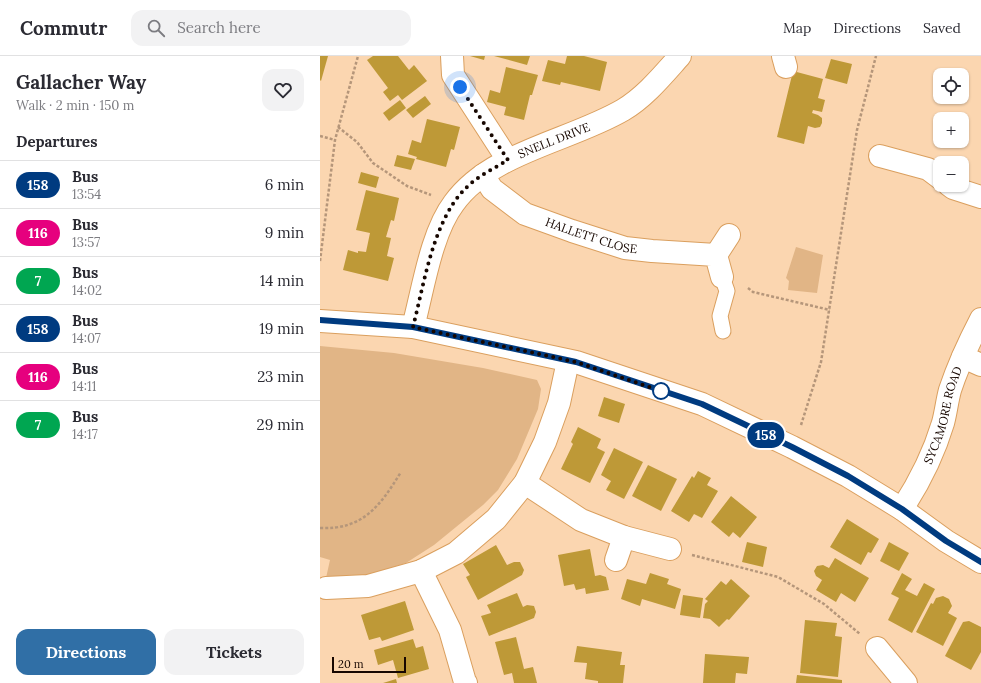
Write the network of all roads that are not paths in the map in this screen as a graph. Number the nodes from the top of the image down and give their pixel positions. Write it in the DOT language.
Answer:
graph roads {
  1 [pos="452,56"];
  2 [pos="680,56"];
  3 [pos="880,156"];
  4 [pos="508,160"];
  5 [pos="933,173"];
  6 [pos="483,175"];
  7 [pos="965,192"];
  8 [pos="981,197"];
  9 [pos="729,235"];
  10 [pos="716,255"];
  11 [pos="722,277"];
  12 [pos="320,320"];
  13 [pos="981,320"];
  14 [pos="413,327"];
  15 [pos="723,331"];
  16 [pos="568,361"];
  17 [pos="972,361"];
  18 [pos="525,483"];
  19 [pos="902,509"];
  20 [pos="624,538"];
  21 [pos="670,549"];
  22 [pos="616,560"];
  23 [pos="981,562"];
  24 [pos="421,571"];
  25 [pos="326,588"];
  26 [pos="877,648"];
  27 [pos="465,683"];
  28 [pos="906,683"];
  1 -- 4 [label="street"];
  2 -- 4 [label="street, SNELL DRIVE"];
  3 -- 5 [label="street"];
  4 -- 6 [label="street, SNELL DRIVE"];
  6 -- 10 [label="street, HALLETT CLOSE"];
  6 -- 14 [label="street, SNELL DRIVE"];
  7 -- 8 [label="street"];
  9 -- 10 [label="street"];
  10 -- 11 [label="street"];
  11 -- 15 [label="lane"];
  12 -- 14 [label="street"];
  13 -- 17 [label="street, SYCAMORE ROAD"];
  14 -- 16 [label="street"];
  16 -- 18 [label="street"];
  16 -- 19 [label="street"];
  17 -- 19 [label="street, SYCAMORE ROAD"];
  18 -- 20 [label="street"];
  18 -- 24 [label="street"];
  19 -- 23 [label="street"];
  20 -- 21 [label="street"];
  20 -- 22 [label="street"];
  24 -- 25 [label="street"];
  24 -- 27 [label="street"];
  26 -- 28 [label="street"];
}
